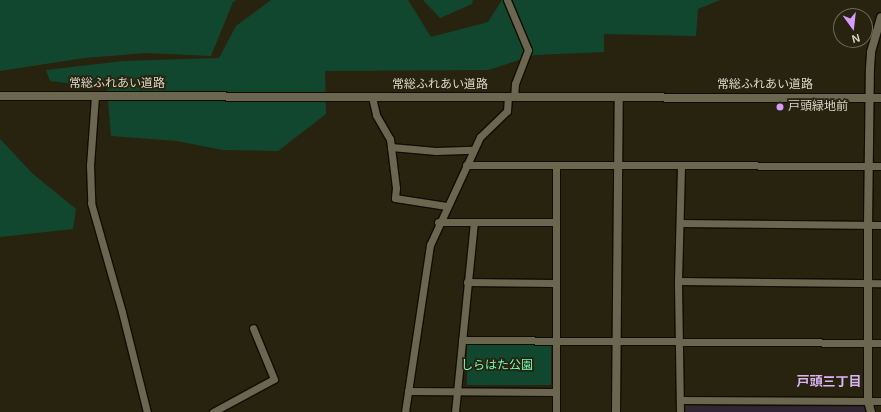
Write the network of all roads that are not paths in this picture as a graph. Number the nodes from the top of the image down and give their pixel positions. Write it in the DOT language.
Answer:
graph roads {
  1 [pos="507,0"];
  2 [pos="881,17"];
  3 [pos="879,32"];
  4 [pos="0,96"];
  5 [pos="95,96"];
  6 [pos="619,96"];
  7 [pos="372,97"];
  8 [pos="511,97"];
  9 [pos="870,98"];
  10 [pos="881,98"];
  11 [pos="391,147"];
  12 [pos="473,150"];
  13 [pos="466,164"];
  14 [pos="556,166"];
  15 [pos="618,166"];
  16 [pos="681,166"];
  17 [pos="870,166"];
  18 [pos="881,166"];
  19 [pos="446,206"];
  20 [pos="438,222"];
  21 [pos="474,222"];
  22 [pos="556,222"];
  23 [pos="680,223"];
  24 [pos="868,225"];
  25 [pos="881,226"];
  26 [pos="678,281"];
  27 [pos="467,282"];
  28 [pos="554,283"];
  29 [pos="868,283"];
  30 [pos="881,283"];
  31 [pos="253,328"];
  32 [pos="462,340"];
  33 [pos="556,340"];
  34 [pos="615,340"];
  35 [pos="679,340"];
  36 [pos="881,342"];
  37 [pos="868,343"];
  38 [pos="408,391"];
  39 [pos="457,392"];
  40 [pos="556,392"];
  41 [pos="680,400"];
  42 [pos="868,401"];
  43 [pos="881,401"];
  44 [pos="147,412"];
  45 [pos="213,412"];
  46 [pos="405,412"];
  47 [pos="455,412"];
  48 [pos="556,412"];
  49 [pos="616,412"];
  50 [pos="680,412"];
  51 [pos="871,412"];
  1 -- 8 [label="street"];
  2 -- 3 [label="street"];
  3 -- 9 [label="street"];
  4 -- 5 [label="street, 常総ふれあい道路"];
  5 -- 7 [label="street, 常総ふれあい道路"];
  5 -- 44 [label="street"];
  6 -- 8 [label="street, 常総ふれあい道路"];
  6 -- 9 [label="street, 常総ふれあい道路"];
  6 -- 15 [label="street"];
  7 -- 8 [label="street, 常総ふれあい道路"];
  7 -- 11 [label="street"];
  8 -- 12 [label="street"];
  9 -- 10 [label="street, 常総ふれあい道路"];
  9 -- 17 [label="street"];
  11 -- 12 [label="street"];
  11 -- 19 [label="street"];
  12 -- 13 [label="street"];
  13 -- 14 [label="street"];
  13 -- 19 [label="street"];
  14 -- 15 [label="street"];
  14 -- 22 [label="street"];
  15 -- 16 [label="street"];
  15 -- 34 [label="street"];
  16 -- 17 [label="street"];
  16 -- 23 [label="street"];
  17 -- 18 [label="street"];
  17 -- 24 [label="street"];
  19 -- 20 [label="street"];
  20 -- 21 [label="street"];
  20 -- 38 [label="street"];
  21 -- 22 [label="street"];
  21 -- 27 [label="street"];
  22 -- 28 [label="street"];
  23 -- 24 [label="street"];
  23 -- 26 [label="street"];
  24 -- 25 [label="street"];
  24 -- 29 [label="street"];
  26 -- 29 [label="street"];
  26 -- 35 [label="street"];
  27 -- 28 [label="street"];
  27 -- 32 [label="street"];
  28 -- 33 [label="street"];
  29 -- 30 [label="street"];
  29 -- 37 [label="street"];
  31 -- 45 [label="street"];
  32 -- 33 [label="street"];
  32 -- 39 [label="street"];
  33 -- 34 [label="street"];
  33 -- 40 [label="street"];
  34 -- 35 [label="street"];
  34 -- 49 [label="street"];
  35 -- 37 [label="street"];
  35 -- 41 [label="street"];
  36 -- 37 [label="street"];
  37 -- 42 [label="street"];
  38 -- 39 [label="street"];
  38 -- 46 [label="street"];
  39 -- 40 [label="street"];
  39 -- 47 [label="street"];
  40 -- 48 [label="street"];
  41 -- 42 [label="street"];
  41 -- 50 [label="street"];
  42 -- 43 [label="street"];
  42 -- 51 [label="street"];
}
